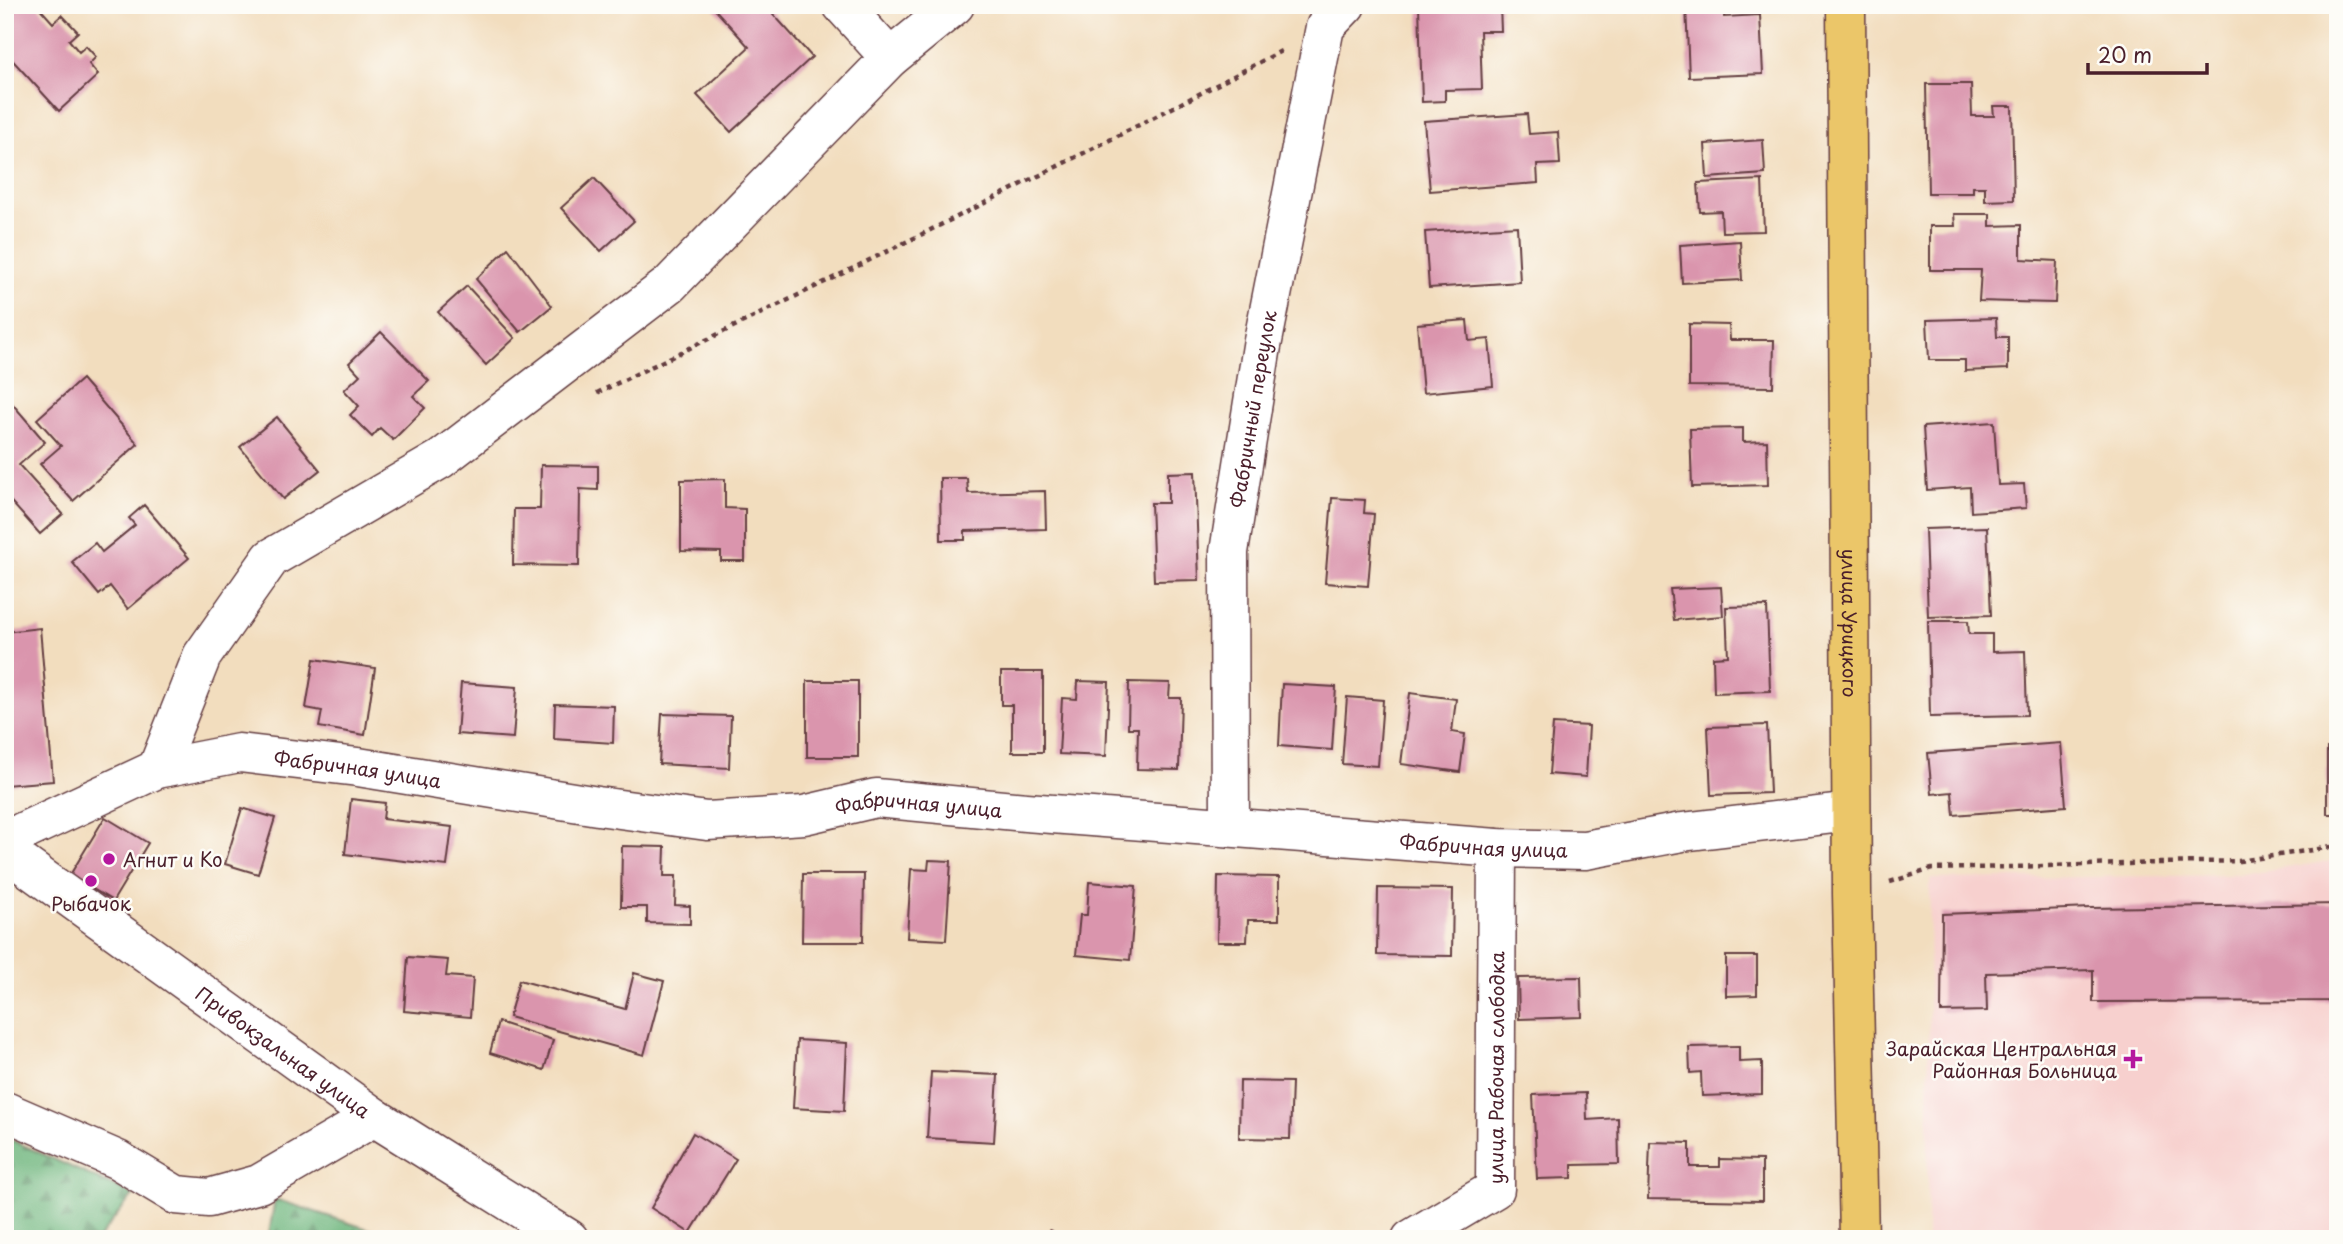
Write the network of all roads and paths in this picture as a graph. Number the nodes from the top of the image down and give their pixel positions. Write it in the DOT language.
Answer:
graph roads {
  1 [pos="842,5"];
  2 [pos="955,5"];
  3 [pos="1846,5"];
  4 [pos="1336,16"];
  5 [pos="890,58"];
  6 [pos="595,394"];
  7 [pos="157,769"];
  8 [pos="1851,811"];
  9 [pos="1230,827"];
  10 [pos="5,839"];
  11 [pos="2338,846"];
  12 [pos="1497,848"];
  13 [pos="5,851"];
  14 [pos="1852,894"];
  15 [pos="5,1111"];
  16 [pos="374,1117"];
  17 [pos="1048,1231"];
  18 [pos="569,1239"];
  19 [pos="1070,1239"];
  20 [pos="1410,1239"];
  21 [pos="1859,1239"];
  1 -- 5 [label="street"];
  2 -- 5 [label="street"];
  3 -- 8 [label="main road, улица Урицкого"];
  4 -- 6 [label="path"];
  4 -- 9 [label="street, Фабричный переулок"];
  5 -- 7 [label="street"];
  7 -- 9 [label="street, Фабричная улица"];
  7 -- 10 [label="street, Фабричная улица"];
  8 -- 12 [label="street, Фабричная улица"];
  8 -- 14 [label="main road, улица Урицкого"];
  9 -- 12 [label="street, Фабричная улица"];
  11 -- 14 [label="path"];
  12 -- 20 [label="street, улица Рабочая слободка"];
  13 -- 16 [label="street, Привокзальная улица"];
  14 -- 21 [label="main road, улица Урицкого"];
  15 -- 16 [label="street"];
  16 -- 18 [label="street, Привокзальная улица"];
  17 -- 19 [label="path"];
}
